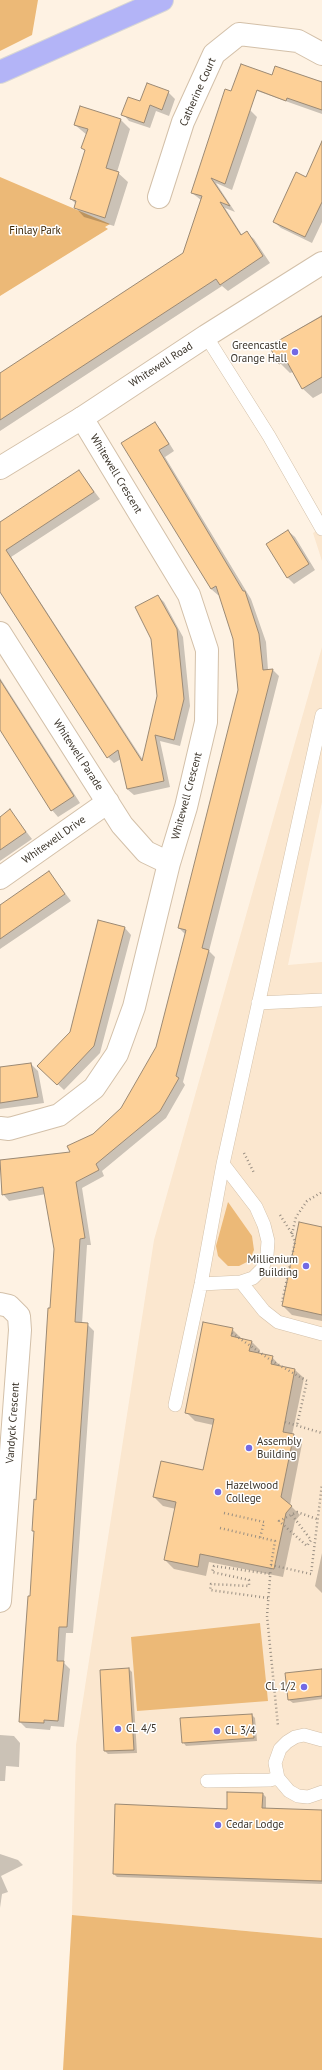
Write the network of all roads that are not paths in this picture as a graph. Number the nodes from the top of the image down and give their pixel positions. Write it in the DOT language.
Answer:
graph roads {
  1 [pos="162,0"];
  2 [pos="322,54"];
  3 [pos="0,72"];
  4 [pos="159,197"];
  5 [pos="322,263"];
  6 [pos="206,336"];
  7 [pos="82,418"];
  8 [pos="0,468"];
  9 [pos="322,529"];
  10 [pos="0,633"];
  11 [pos="322,715"];
  12 [pos="108,802"];
  13 [pos="169,863"];
  14 [pos="0,878"];
  15 [pos="322,1000"];
  16 [pos="258,1003"];
  17 [pos="0,1128"];
  18 [pos="223,1164"];
  19 [pos="241,1282"];
  20 [pos="201,1284"];
  21 [pos="0,1304"];
  22 [pos="322,1334"];
  23 [pos="175,1405"];
  24 [pos="0,1601"];
  25 [pos="322,1740"];
  26 [pos="278,1778"];
  27 [pos="206,1781"];
  28 [pos="322,1792"];
  1 -- 3 [label="highway"];
  2 -- 4 [label="street, Catherine Court"];
  5 -- 6 [label="street, Whitewell Road"];
  6 -- 7 [label="street, Whitewell Road"];
  6 -- 9 [label="lane"];
  7 -- 8 [label="street, Whitewell Road"];
  7 -- 13 [label="street, Whitewell Crescent"];
  10 -- 12 [label="street, Whitewell Parade"];
  11 -- 16 [label="lane"];
  12 -- 13 [label="street, Whitewell Parade"];
  12 -- 14 [label="street, Whitewell Drive"];
  13 -- 17 [label="street, Whitewell Crescent"];
  15 -- 16 [label="lane"];
  16 -- 18 [label="lane"];
  18 -- 19 [label="lane"];
  18 -- 20 [label="lane"];
  19 -- 20 [label="lane"];
  19 -- 22 [label="lane"];
  20 -- 23 [label="lane"];
  21 -- 24 [label="street, Vandyck Crescent"];
  25 -- 26 [label="lane"];
  26 -- 27 [label="lane"];
  26 -- 28 [label="lane"];
}
